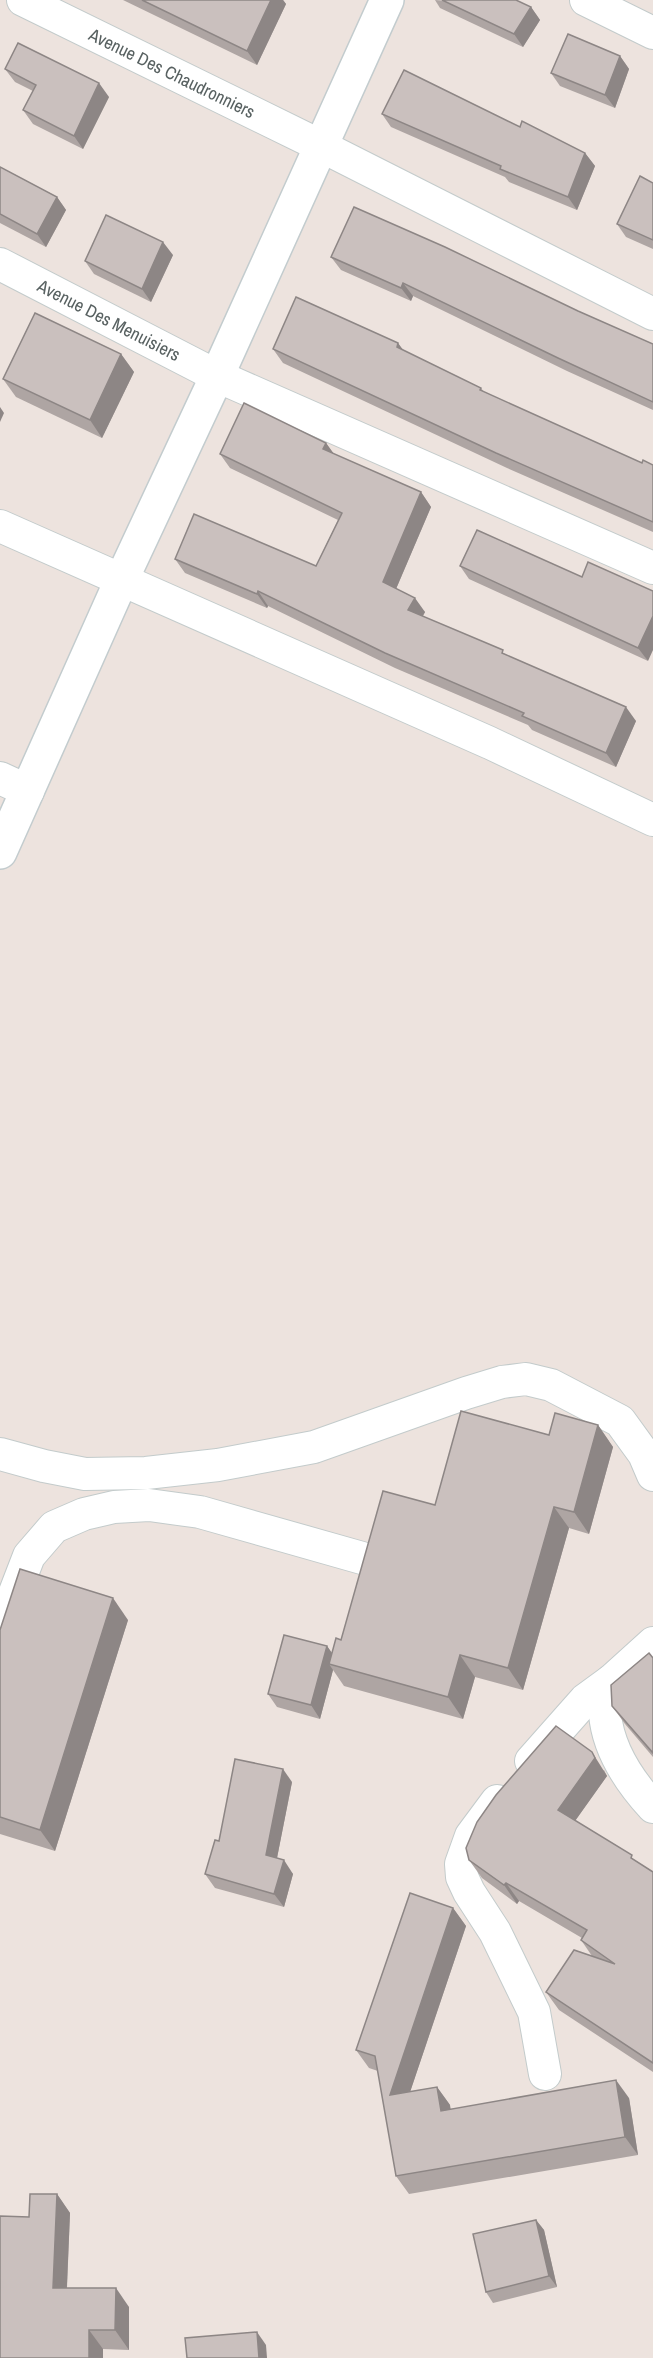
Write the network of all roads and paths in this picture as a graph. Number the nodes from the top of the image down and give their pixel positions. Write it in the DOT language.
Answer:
graph roads {
  1 [pos="23,0"];
  2 [pos="387,0"];
  3 [pos="586,0"];
  4 [pos="653,33"];
  5 [pos="321,146"];
  6 [pos="0,264"];
  7 [pos="653,314"];
  8 [pos="217,376"];
  9 [pos="0,525"];
  10 [pos="653,568"];
  11 [pos="121,581"];
  12 [pos="14,785"];
  13 [pos="653,820"];
  14 [pos="0,852"];
  15 [pos="0,1454"];
  16 [pos="653,1475"];
  17 [pos="362,1558"];
  18 [pos="0,1631"];
  19 [pos="653,1643"];
  20 [pos="611,1682"];
  21 [pos="653,1807"];
  22 [pos="545,2074"];
  1 -- 5 [label="street, Avenue Des Chaudronniers"];
  2 -- 5 [label="street"];
  3 -- 4 [label="street"];
  5 -- 7 [label="street, Avenue Des Chaudronniers"];
  5 -- 8 [label="street"];
  6 -- 8 [label="street, Avenue Des Menuisiers"];
  8 -- 10 [label="street, Avenue Des Menuisiers"];
  8 -- 11 [label="street"];
  9 -- 11 [label="street"];
  11 -- 12 [label="street"];
  11 -- 13 [label="street"];
  12 -- 14 [label="street"];
  15 -- 16 [label="street"];
  17 -- 18 [label="street"];
  19 -- 20 [label="street"];
  20 -- 21 [label="street"];
  20 -- 22 [label="street"];
}
